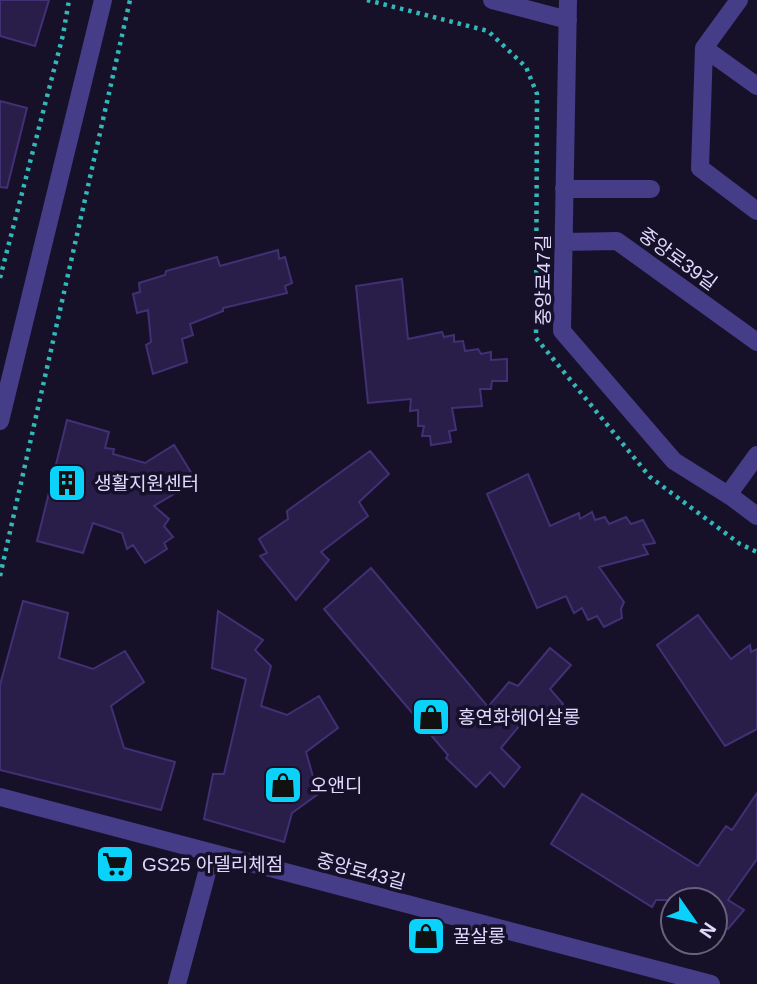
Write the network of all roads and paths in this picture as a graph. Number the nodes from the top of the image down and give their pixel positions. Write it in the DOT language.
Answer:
graph roads {
  1 [pos="69,0"];
  2 [pos="103,0"];
  3 [pos="130,0"];
  4 [pos="492,0"];
  5 [pos="568,0"];
  6 [pos="739,0"];
  7 [pos="568,20"];
  8 [pos="704,48"];
  9 [pos="757,86"];
  10 [pos="564,189"];
  11 [pos="651,189"];
  12 [pos="757,211"];
  13 [pos="564,242"];
  14 [pos="0,278"];
  15 [pos="757,342"];
  16 [pos="0,421"];
  17 [pos="757,455"];
  18 [pos="728,495"];
  19 [pos="757,516"];
  20 [pos="0,576"];
  21 [pos="0,797"];
  22 [pos="212,854"];
  23 [pos="177,984"];
  24 [pos="711,984"];
  1 -- 14 [label="path"];
  2 -- 16 [label="street"];
  3 -- 20 [label="path"];
  4 -- 7 [label="street"];
  5 -- 7 [label="street, 중앙로47길"];
  6 -- 8 [label="street"];
  7 -- 10 [label="street, 중앙로47길"];
  8 -- 9 [label="street"];
  8 -- 12 [label="street"];
  10 -- 11 [label="street"];
  10 -- 13 [label="street, 중앙로47길"];
  13 -- 15 [label="street, 중앙로39길"];
  13 -- 18 [label="street, 중앙로47길"];
  17 -- 18 [label="street"];
  18 -- 19 [label="street, 중앙로47길"];
  21 -- 22 [label="street, 중앙로43길"];
  22 -- 23 [label="street"];
  22 -- 24 [label="street, 중앙로43길"];
}
